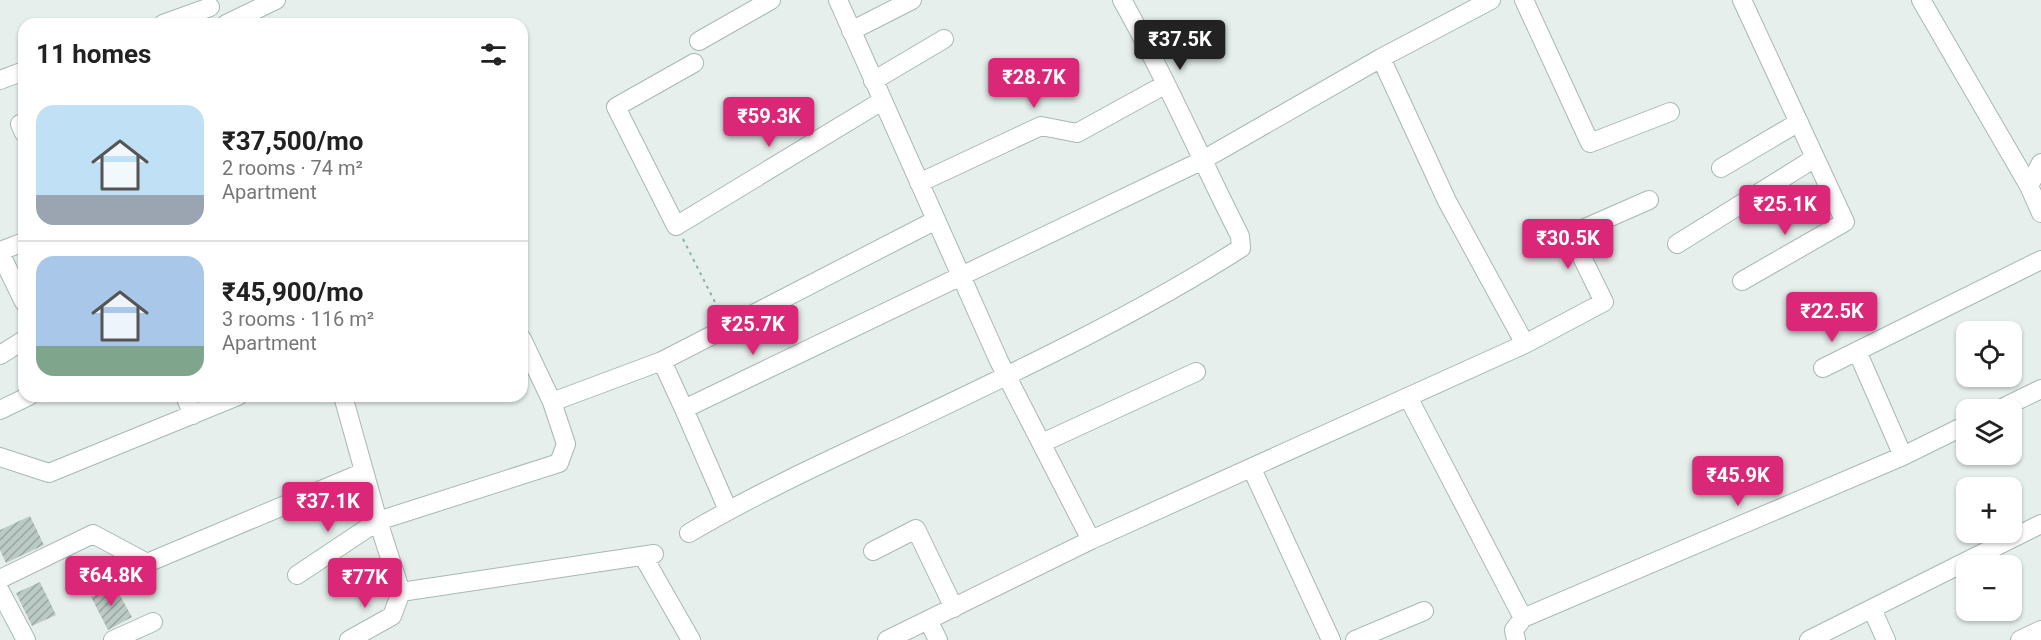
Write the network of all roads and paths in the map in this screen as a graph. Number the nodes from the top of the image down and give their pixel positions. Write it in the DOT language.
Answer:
graph roads {
  1 [pos="276,0"];
  2 [pos="771,0"];
  3 [pos="838,0"];
  4 [pos="912,0"];
  5 [pos="1122,0"];
  6 [pos="1491,0"];
  7 [pos="1524,0"];
  8 [pos="1742,0"];
  9 [pos="1921,0"];
  10 [pos="211,10"];
  11 [pos="184,18"];
  12 [pos="238,18"];
  13 [pos="851,31"];
  14 [pos="944,39"];
  15 [pos="699,40"];
  16 [pos="1381,58"];
  17 [pos="694,63"];
  18 [pos="18,73"];
  19 [pos="0,80"];
  20 [pos="873,81"];
  21 [pos="1166,84"];
  22 [pos="882,101"];
  23 [pos="1670,112"];
  24 [pos="1799,122"];
  25 [pos="1815,158"];
  26 [pos="1201,161"];
  27 [pos="2041,163"];
  28 [pos="1721,168"];
  29 [pos="919,183"];
  30 [pos="2030,186"];
  31 [pos="1649,200"];
  32 [pos="2041,213"];
  33 [pos="936,220"];
  34 [pos="676,226"];
  35 [pos="18,244"];
  36 [pos="1677,244"];
  37 [pos="0,252"];
  38 [pos="2041,260"];
  39 [pos="961,276"];
  40 [pos="1742,282"];
  41 [pos="18,290"];
  42 [pos="728,327"];
  43 [pos="18,344"];
  44 [pos="1525,344"];
  45 [pos="1857,351"];
  46 [pos="528,352"];
  47 [pos="0,355"];
  48 [pos="662,361"];
  49 [pos="1823,368"];
  50 [pos="1196,372"];
  51 [pos="1007,376"];
  52 [pos="2041,389"];
  53 [pos="1408,397"];
  54 [pos="2021,399"];
  55 [pos="18,401"];
  56 [pos="188,402"];
  57 [pos="223,402"];
  58 [pos="345,402"];
  59 [pos="552,402"];
  60 [pos="684,409"];
  61 [pos="0,410"];
  62 [pos="193,414"];
  63 [pos="1956,430"];
  64 [pos="1042,443"];
  65 [pos="1903,456"];
  66 [pos="0,457"];
  67 [pos="1252,469"];
  68 [pos="364,471"];
  69 [pos="728,510"];
  70 [pos="378,521"];
  71 [pos="2041,524"];
  72 [pos="689,533"];
  73 [pos="1091,540"];
  74 [pos="873,551"];
  75 [pos="297,575"];
  76 [pos="0,579"];
  77 [pos="0,591"];
  78 [pos="401,592"];
  79 [pos="954,608"];
  80 [pos="1872,609"];
  81 [pos="1424,611"];
  82 [pos="1523,618"];
  83 [pos="928,620"];
  84 [pos="153,622"];
  85 [pos="2041,630"];
  86 [pos="26,640"];
  87 [pos="113,640"];
  88 [pos="349,640"];
  89 [pos="691,640"];
  90 [pos="887,640"];
  91 [pos="938,640"];
  92 [pos="1331,640"];
  93 [pos="1355,640"];
  94 [pos="1516,640"];
  95 [pos="1809,640"];
  96 [pos="1886,640"];
  97 [pos="2020,640"];
  1 -- 12 [label="street"];
  2 -- 15 [label="street"];
  3 -- 13 [label="street"];
  4 -- 13 [label="street"];
  5 -- 21 [label="street"];
  6 -- 16 [label="street"];
  7 -- 23 [label="street"];
  8 -- 24 [label="street"];
  9 -- 30 [label="street"];
  10 -- 11 [label="street"];
  13 -- 20 [label="street"];
  14 -- 20 [label="street"];
  16 -- 26 [label="street"];
  16 -- 44 [label="street"];
  17 -- 34 [label="street"];
  18 -- 19 [label="street"];
  20 -- 22 [label="street"];
  21 -- 26 [label="street"];
  21 -- 29 [label="street"];
  22 -- 29 [label="street"];
  22 -- 34 [label="street"];
  24 -- 25 [label="street"];
  24 -- 28 [label="street"];
  25 -- 36 [label="street"];
  25 -- 40 [label="street"];
  26 -- 39 [label="street"];
  26 -- 51 [label="street"];
  27 -- 30 [label="street"];
  29 -- 33 [label="street"];
  30 -- 32 [label="street"];
  31 -- 44 [label="street"];
  33 -- 39 [label="street"];
  33 -- 42 [label="street"];
  34 -- 42 [label="path"];
  35 -- 37 [label="street"];
  37 -- 41 [label="street"];
  38 -- 45 [label="street"];
  39 -- 51 [label="street"];
  39 -- 60 [label="street"];
  42 -- 48 [label="street"];
  43 -- 47 [label="street"];
  44 -- 53 [label="street"];
  45 -- 49 [label="street"];
  45 -- 65 [label="street"];
  46 -- 59 [label="street"];
  48 -- 59 [label="street"];
  48 -- 60 [label="street"];
  50 -- 64 [label="street"];
  51 -- 64 [label="street"];
  51 -- 69 [label="street"];
  52 -- 54 [label="street"];
  53 -- 67 [label="street"];
  53 -- 82 [label="street"];
  55 -- 61 [label="street"];
  56 -- 62 [label="street"];
  57 -- 62 [label="street"];
  58 -- 68 [label="street"];
  59 -- 70 [label="street"];
  60 -- 69 [label="street"];
  62 -- 66 [label="street"];
  63 -- 65 [label="street"];
  64 -- 73 [label="street"];
  65 -- 82 [label="street"];
  67 -- 73 [label="street"];
  67 -- 92 [label="street"];
  68 -- 70 [label="street"];
  68 -- 76 [label="street"];
  69 -- 72 [label="street"];
  70 -- 75 [label="street"];
  70 -- 78 [label="street"];
  71 -- 80 [label="street"];
  73 -- 79 [label="street"];
  74 -- 79 [label="street"];
  77 -- 86 [label="street"];
  78 -- 88 [label="street"];
  78 -- 89 [label="street"];
  79 -- 83 [label="street"];
  80 -- 95 [label="street"];
  80 -- 96 [label="street"];
  81 -- 93 [label="street"];
  82 -- 94 [label="street"];
  83 -- 90 [label="street"];
  83 -- 91 [label="street"];
  84 -- 87 [label="street"];
  85 -- 97 [label="street"];
}
